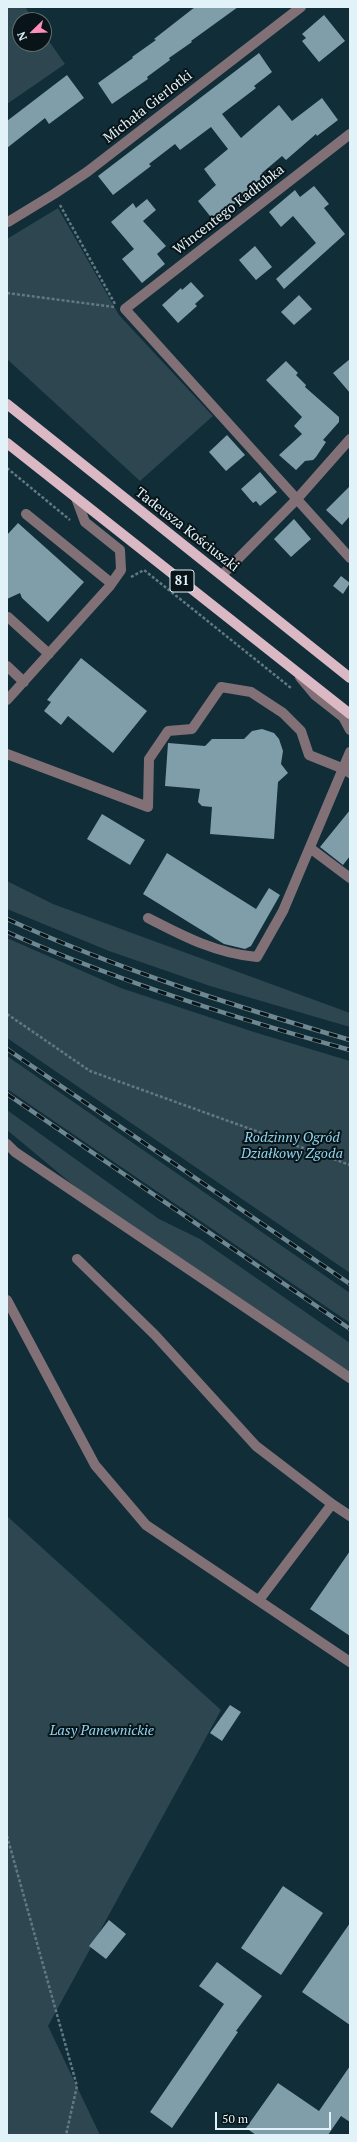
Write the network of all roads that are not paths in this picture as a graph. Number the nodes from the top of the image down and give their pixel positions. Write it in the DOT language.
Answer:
graph roads {
  1 [pos="301,7"];
  2 [pos="350,134"];
  3 [pos="8,222"];
  4 [pos="7,404"];
  5 [pos="350,439"];
  6 [pos="7,443"];
  7 [pos="76,498"];
  8 [pos="297,499"];
  9 [pos="26,514"];
  10 [pos="350,558"];
  11 [pos="222,575"];
  12 [pos="111,583"];
  13 [pos="8,617"];
  14 [pos="49,654"];
  15 [pos="288,664"];
  16 [pos="7,666"];
  17 [pos="350,678"];
  18 [pos="24,682"];
  19 [pos="7,700"];
  20 [pos="350,714"];
  21 [pos="350,730"];
  22 [pos="350,752"];
  23 [pos="7,754"];
  24 [pos="347,771"];
  25 [pos="310,848"];
  26 [pos="350,878"];
  27 [pos="148,918"];
  28 [pos="7,1144"];
  29 [pos="77,1259"];
  30 [pos="7,1300"];
  31 [pos="350,1378"];
  32 [pos="332,1504"];
  33 [pos="350,1516"];
  34 [pos="259,1600"];
  35 [pos="350,1662"];
  1 -- 3 [label="street, Michała Gierlotki"];
  2 -- 8 [label="street, Wincentego Kadłubka"];
  4 -- 11 [label="main road, Tadeusza Kościuszki / 81"];
  5 -- 8 [label="street"];
  6 -- 7 [label="main road, 81"];
  7 -- 12 [label="street"];
  7 -- 15 [label="main road, 81"];
  8 -- 10 [label="street"];
  8 -- 11 [label="street"];
  9 -- 12 [label="street"];
  11 -- 17 [label="main road, Tadeusza Kościuszki / 81"];
  12 -- 14 [label="street"];
  13 -- 14 [label="street"];
  14 -- 18 [label="street"];
  15 -- 20 [label="main road, 81"];
  15 -- 21 [label="street"];
  16 -- 18 [label="street"];
  18 -- 19 [label="street"];
  22 -- 24 [label="street"];
  23 -- 24 [label="street"];
  24 -- 25 [label="street"];
  25 -- 26 [label="street"];
  25 -- 27 [label="street"];
  28 -- 31 [label="street"];
  29 -- 32 [label="street"];
  30 -- 34 [label="street"];
  32 -- 33 [label="street"];
  32 -- 34 [label="street"];
  34 -- 35 [label="street"];
}
